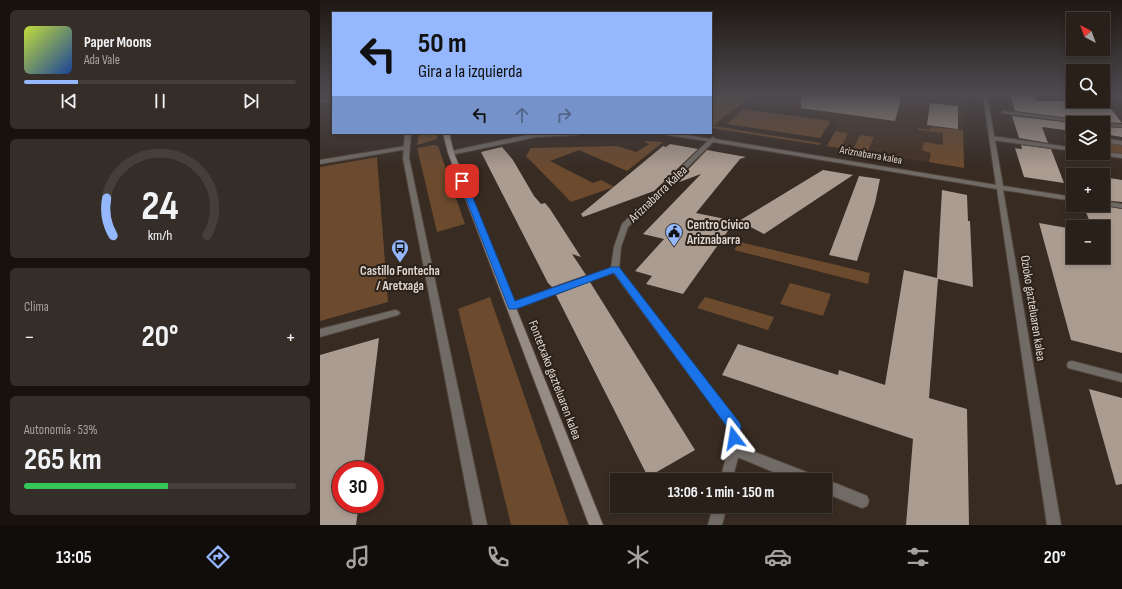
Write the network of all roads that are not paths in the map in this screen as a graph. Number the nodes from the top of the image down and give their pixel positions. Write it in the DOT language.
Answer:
graph roads {
  1 [pos="989,120"];
  2 [pos="1110,125"];
  3 [pos="1122,126"];
  4 [pos="408,134"];
  5 [pos="446,134"];
  6 [pos="557,134"];
  7 [pos="674,134"];
  8 [pos="992,138"];
  9 [pos="713,139"];
  10 [pos="1110,141"];
  11 [pos="1122,143"];
  12 [pos="406,148"];
  13 [pos="1066,148"];
  14 [pos="451,153"];
  15 [pos="1110,154"];
  16 [pos="1122,156"];
  17 [pos="320,162"];
  18 [pos="999,187"];
  19 [pos="1066,198"];
  20 [pos="1110,204"];
  21 [pos="1122,206"];
  22 [pos="615,269"];
  23 [pos="512,306"];
  24 [pos="395,313"];
  25 [pos="320,333"];
  26 [pos="1072,365"];
  27 [pos="1122,378"];
  28 [pos="734,450"];
  29 [pos="728,473"];
  30 [pos="792,473"];
  31 [pos="832,489"];
  32 [pos="862,500"];
  33 [pos="718,513"];
  34 [pos="480,525"];
  35 [pos="596,525"];
  36 [pos="715,525"];
  37 [pos="1054,525"];
  1 -- 8 [label="street, Ozioko gazteluaren kalea"];
  2 -- 3 [label="street"];
  4 -- 12 [label="street"];
  5 -- 14 [label="main road, Fontetxako gazteluaren kalea"];
  6 -- 14 [label="street"];
  7 -- 9 [label="street, Ariznabarra kalea"];
  8 -- 13 [label="street"];
  8 -- 18 [label="street, Ozioko gazteluaren kalea"];
  9 -- 18 [label="street, Ariznabarra kalea"];
  9 -- 22 [label="street, Ariznabarra Kalea"];
  10 -- 11 [label="street"];
  12 -- 17 [label="street"];
  12 -- 34 [label="street"];
  14 -- 23 [label="main road, Fontetxako gazteluaren kalea"];
  15 -- 16 [label="street"];
  18 -- 19 [label="street, Ariznabarra kalea"];
  18 -- 37 [label="street, Ozioko gazteluaren kalea"];
  20 -- 21 [label="street"];
  22 -- 23 [label="street"];
  22 -- 28 [label="street"];
  23 -- 35 [label="main road, Fontetxako gazteluaren kalea"];
  24 -- 25 [label="street"];
  26 -- 27 [label="street"];
  28 -- 29 [label="street"];
  28 -- 30 [label="street"];
  31 -- 32 [label="street"];
  33 -- 36 [label="street"];
}
